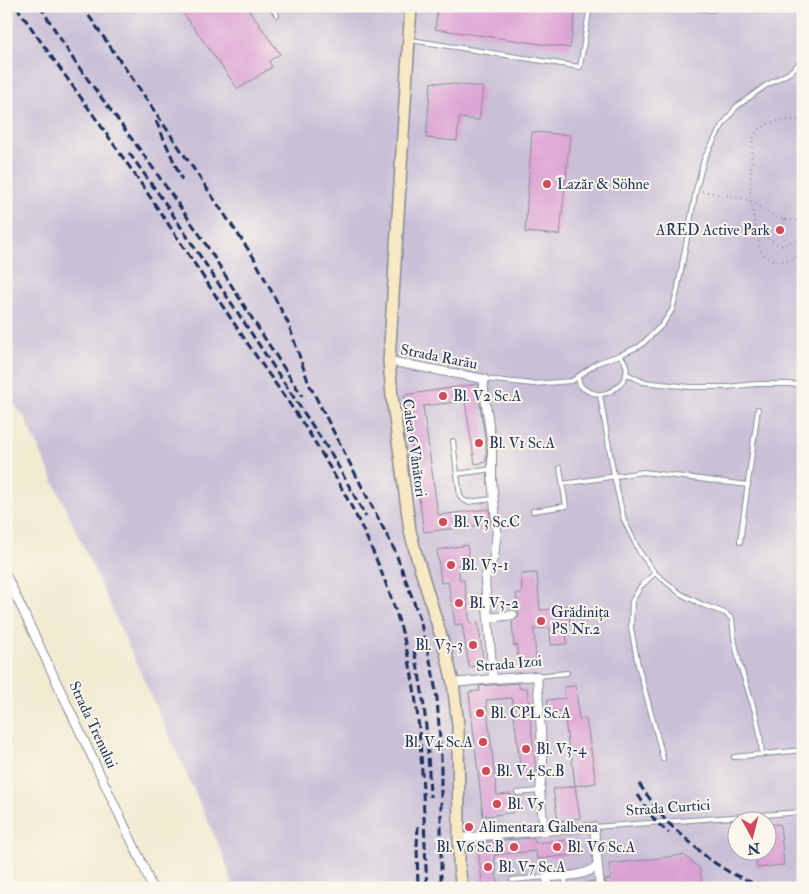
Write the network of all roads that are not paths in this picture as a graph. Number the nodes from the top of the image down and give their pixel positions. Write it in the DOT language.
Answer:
graph roads {
  1 [pos="270,6"];
  2 [pos="411,6"];
  3 [pos="590,6"];
  4 [pos="687,6"];
  5 [pos="712,6"];
  6 [pos="277,15"];
  7 [pos="409,40"];
  8 [pos="803,60"];
  9 [pos="620,355"];
  10 [pos="389,361"];
  11 [pos="627,374"];
  12 [pos="578,377"];
  13 [pos="484,379"];
  14 [pos="803,385"];
  15 [pos="600,395"];
  16 [pos="758,409"];
  17 [pos="453,442"];
  18 [pos="560,468"];
  19 [pos="492,469"];
  20 [pos="457,474"];
  21 [pos="614,476"];
  22 [pos="563,484"];
  23 [pos="748,485"];
  24 [pos="494,499"];
  25 [pos="532,511"];
  26 [pos="740,542"];
  27 [pos="655,573"];
  28 [pos="6,575"];
  29 [pos="513,615"];
  30 [pos="488,618"];
  31 [pos="568,673"];
  32 [pos="537,676"];
  33 [pos="493,679"];
  34 [pos="453,683"];
  35 [pos="803,750"];
  36 [pos="762,754"];
  37 [pos="734,757"];
  38 [pos="663,760"];
  39 [pos="540,791"];
  40 [pos="517,793"];
  41 [pos="803,812"];
  42 [pos="594,827"];
  43 [pos="544,830"];
  44 [pos="459,838"];
  45 [pos="598,866"];
  46 [pos="566,876"];
  47 [pos="547,877"];
  48 [pos="512,880"];
  49 [pos="152,888"];
  50 [pos="462,888"];
  51 [pos="548,888"];
  52 [pos="566,888"];
  53 [pos="600,888"];
  1 -- 6 [label="lane"];
  2 -- 7 [label="main road, Calea 6 Vânători"];
  3 -- 7 [label="lane"];
  4 -- 5 [label="lane"];
  7 -- 10 [label="main road, Calea 6 Vânători"];
  8 -- 9 [label="lane"];
  9 -- 11 [label="lane"];
  9 -- 12 [label="lane"];
  10 -- 13 [label="street, Strada Rarău"];
  10 -- 34 [label="main road, Calea 6 Vânători"];
  11 -- 14 [label="lane"];
  11 -- 15 [label="lane"];
  12 -- 13 [label="lane"];
  12 -- 15 [label="lane"];
  13 -- 19 [label="street, Strada Rarău"];
  15 -- 21 [label="lane"];
  16 -- 23 [label="lane"];
  17 -- 20 [label="lane"];
  18 -- 22 [label="lane"];
  19 -- 20 [label="lane"];
  19 -- 24 [label="street, Strada Rarău"];
  20 -- 24 [label="lane"];
  21 -- 22 [label="lane"];
  21 -- 23 [label="lane"];
  21 -- 27 [label="lane"];
  22 -- 25 [label="lane"];
  23 -- 26 [label="lane"];
  24 -- 30 [label="street, Strada Rarău"];
  27 -- 36 [label="lane"];
  27 -- 38 [label="lane"];
  28 -- 49 [label="street, Strada Trenului"];
  29 -- 30 [label="street"];
  30 -- 33 [label="street, Strada Rarău"];
  31 -- 32 [label="lane, Strada Izoi"];
  32 -- 33 [label="street, Strada Izoi"];
  32 -- 39 [label="street"];
  33 -- 34 [label="street, Strada Izoi"];
  34 -- 44 [label="main road, Calea 6 Vânători"];
  35 -- 36 [label="lane"];
  36 -- 37 [label="lane"];
  39 -- 40 [label="lane"];
  39 -- 43 [label="street"];
  41 -- 42 [label="lane, Strada Curtici"];
  42 -- 43 [label="street, Strada Curtici"];
  42 -- 45 [label="street"];
  43 -- 44 [label="street, Strada Curtici"];
  44 -- 50 [label="main road, Calea 6 Vânători"];
  45 -- 46 [label="street"];
  45 -- 53 [label="street"];
  46 -- 47 [label="street"];
  46 -- 52 [label="lane"];
  47 -- 48 [label="lane"];
  47 -- 51 [label="street"];
}
